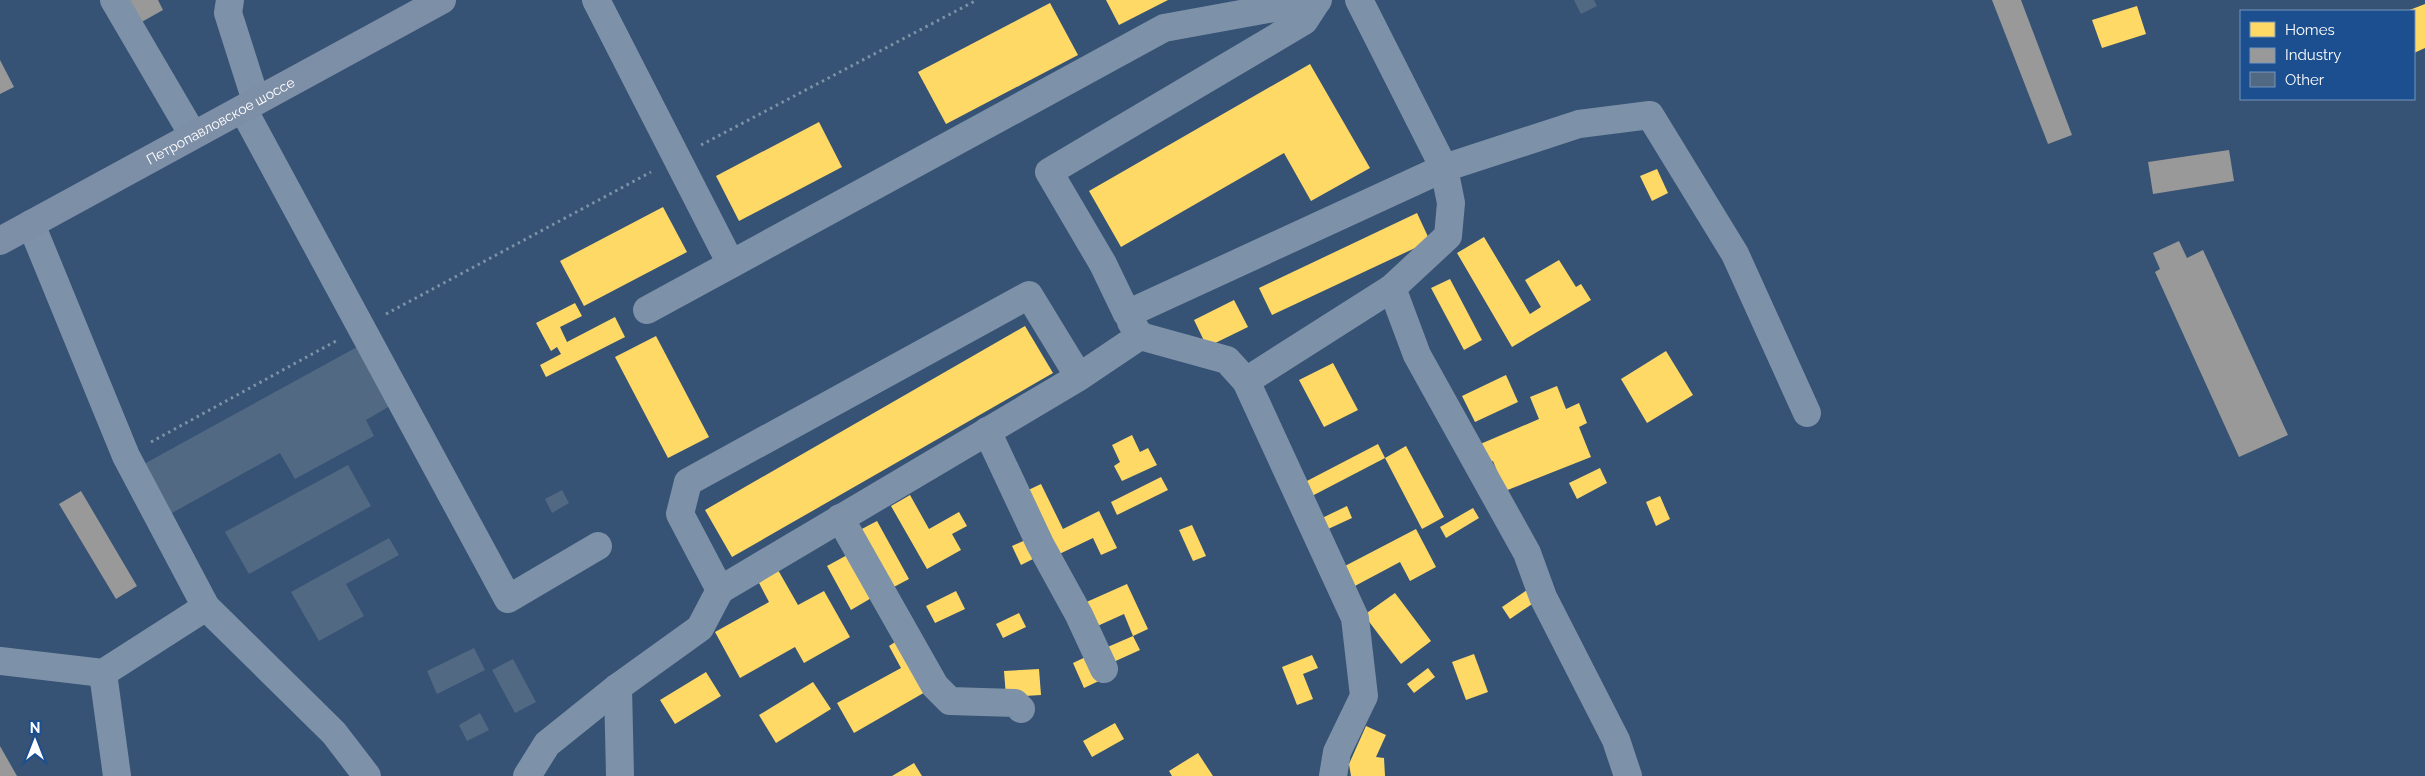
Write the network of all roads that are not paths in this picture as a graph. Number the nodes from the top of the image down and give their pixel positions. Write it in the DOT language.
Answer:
graph roads {
  1 [pos="114,0"];
  2 [pos="230,0"];
  3 [pos="442,0"];
  4 [pos="596,0"];
  5 [pos="1318,0"];
  6 [pos="1359,0"];
  7 [pos="249,105"];
  8 [pos="193,136"];
  9 [pos="1444,168"];
  10 [pos="31,224"];
  11 [pos="0,241"];
  12 [pos="731,264"];
  13 [pos="1392,288"];
  14 [pos="647,310"];
  15 [pos="1133,325"];
  16 [pos="1078,376"];
  17 [pos="1246,381"];
  18 [pos="1807,413"];
  19 [pos="987,431"];
  20 [pos="840,518"];
  21 [pos="598,546"];
  22 [pos="720,590"];
  23 [pos="206,607"];
  24 [pos="0,661"];
  25 [pos="1104,668"];
  26 [pos="103,673"];
  27 [pos="618,687"];
  28 [pos="1021,709"];
  29 [pos="117,776"];
  30 [pos="366,776"];
  31 [pos="527,776"];
  32 [pos="620,776"];
  33 [pos="1333,776"];
  34 [pos="1628,776"];
  1 -- 8 [label="street"];
  2 -- 7 [label="street"];
  3 -- 7 [label="main road, Петропавловское шоссе"];
  4 -- 12 [label="street"];
  5 -- 12 [label="street"];
  5 -- 15 [label="street"];
  6 -- 9 [label="street"];
  7 -- 8 [label="main road, Петропавловское шоссе"];
  7 -- 21 [label="street"];
  8 -- 10 [label="main road, Петропавловское шоссе"];
  9 -- 13 [label="street"];
  9 -- 15 [label="street"];
  9 -- 18 [label="street"];
  10 -- 11 [label="main road, Петропавловское шоссе"];
  10 -- 23 [label="street"];
  12 -- 14 [label="street"];
  13 -- 17 [label="street"];
  13 -- 34 [label="street"];
  15 -- 16 [label="street"];
  15 -- 17 [label="street"];
  16 -- 19 [label="street"];
  16 -- 22 [label="street"];
  17 -- 33 [label="street"];
  19 -- 20 [label="street"];
  19 -- 25 [label="street"];
  20 -- 22 [label="street"];
  20 -- 28 [label="street"];
  22 -- 27 [label="street"];
  23 -- 26 [label="street"];
  23 -- 30 [label="street"];
  24 -- 26 [label="street"];
  26 -- 29 [label="street"];
  27 -- 31 [label="street"];
  27 -- 32 [label="street"];
}
